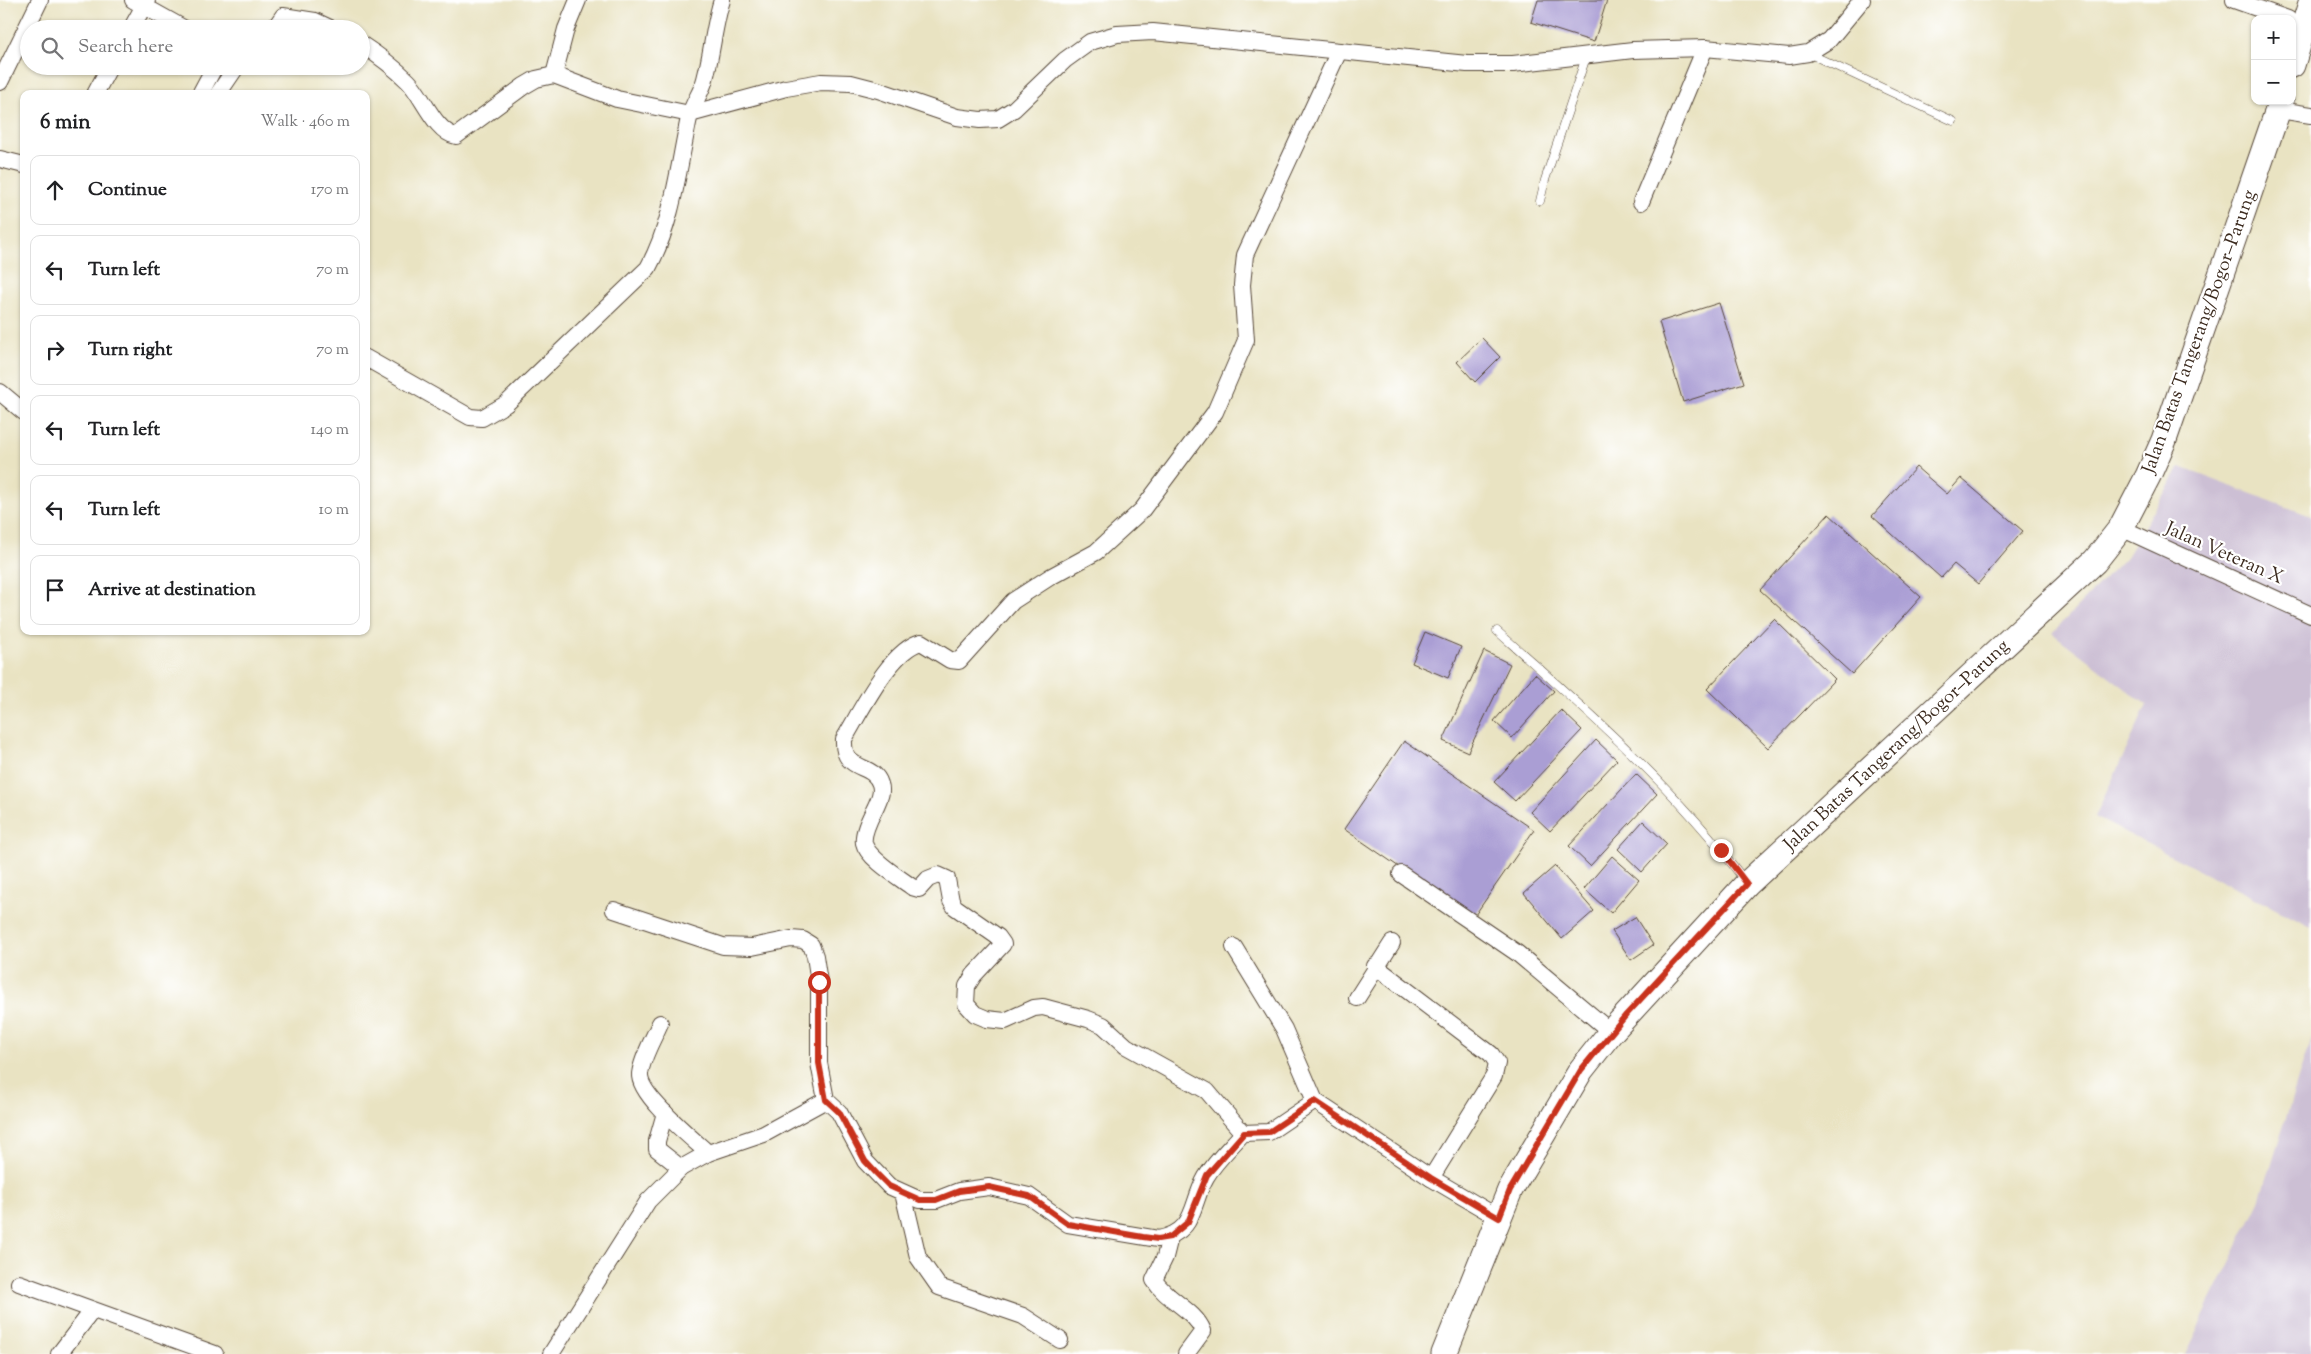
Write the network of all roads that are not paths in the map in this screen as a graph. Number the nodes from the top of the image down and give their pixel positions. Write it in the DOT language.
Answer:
graph roads {
  1 [pos="40,0"];
  2 [pos="578,0"];
  3 [pos="722,0"];
  4 [pos="1862,0"];
  5 [pos="2234,0"];
  6 [pos="141,2"];
  7 [pos="280,15"];
  8 [pos="2299,16"];
  9 [pos="30,20"];
  10 [pos="134,20"];
  11 [pos="170,20"];
  12 [pos="309,20"];
  13 [pos="20,41"];
  14 [pos="1705,48"];
  15 [pos="370,50"];
  16 [pos="1339,50"];
  17 [pos="1808,53"];
  18 [pos="1587,54"];
  19 [pos="2293,60"];
  20 [pos="105,75"];
  21 [pos="210,75"];
  22 [pos="231,75"];
  23 [pos="554,75"];
  24 [pos="0,82"];
  25 [pos="97,90"];
  26 [pos="202,90"];
  27 [pos="221,90"];
  28 [pos="2280,106"];
  29 [pos="690,114"];
  30 [pos="2311,116"];
  31 [pos="1953,121"];
  32 [pos="0,159"];
  33 [pos="20,164"];
  34 [pos="1540,201"];
  35 [pos="1642,202"];
  36 [pos="370,360"];
  37 [pos="0,392"];
  38 [pos="20,409"];
  39 [pos="2121,528"];
  40 [pos="2311,615"];
  41 [pos="1497,631"];
  42 [pos="1401,874"];
  43 [pos="1747,884"];
  44 [pos="614,910"];
  45 [pos="1392,943"];
  46 [pos="1234,947"];
  47 [pos="1375,966"];
  48 [pos="1357,998"];
  49 [pos="660,1022"];
  50 [pos="1611,1032"];
  51 [pos="826,1100"];
  52 [pos="1315,1101"];
  53 [pos="666,1113"];
  54 [pos="1244,1133"];
  55 [pos="708,1153"];
  56 [pos="681,1168"];
  57 [pos="1431,1178"];
  58 [pos="903,1193"];
  59 [pos="1499,1218"];
  60 [pos="1170,1237"];
  61 [pos="18,1283"];
  62 [pos="92,1311"];
  63 [pos="1060,1340"];
  64 [pos="191,1351"];
  65 [pos="59,1354"];
  66 [pos="215,1354"];
  67 [pos="551,1354"];
  68 [pos="1186,1354"];
  69 [pos="1444,1354"];
  1 -- 9 [label="street"];
  2 -- 23 [label="street"];
  3 -- 29 [label="street"];
  4 -- 17 [label="street"];
  5 -- 8 [label="street"];
  6 -- 10 [label="street"];
  6 -- 11 [label="street"];
  7 -- 12 [label="street"];
  8 -- 19 [label="main road"];
  13 -- 24 [label="street"];
  14 -- 17 [label="street"];
  14 -- 18 [label="street"];
  14 -- 35 [label="street"];
  15 -- 23 [label="street"];
  16 -- 18 [label="street"];
  16 -- 29 [label="street"];
  16 -- 54 [label="street"];
  17 -- 31 [label="lane"];
  18 -- 34 [label="lane"];
  20 -- 25 [label="street"];
  21 -- 26 [label="street"];
  22 -- 27 [label="street"];
  23 -- 29 [label="street"];
  28 -- 30 [label="street"];
  28 -- 39 [label="main road, Jalan Batas Tangerang/Bogor–Parung"];
  29 -- 36 [label="street"];
  32 -- 33 [label="street"];
  37 -- 38 [label="street"];
  39 -- 40 [label="street, Jalan Veteran X"];
  39 -- 43 [label="main road, Jalan Batas Tangerang/Bogor–Parung"];
  41 -- 43 [label="lane"];
  42 -- 50 [label="street"];
  43 -- 50 [label="main road, Jalan Batas Tangerang/Bogor–Parung"];
  44 -- 51 [label="street"];
  45 -- 47 [label="street"];
  46 -- 52 [label="street"];
  47 -- 48 [label="street"];
  47 -- 57 [label="street"];
  49 -- 53 [label="street"];
  50 -- 59 [label="main road, Jalan Batas Tangerang/Bogor–Parung"];
  51 -- 55 [label="street"];
  51 -- 58 [label="street"];
  52 -- 54 [label="street"];
  52 -- 57 [label="street"];
  53 -- 55 [label="street"];
  53 -- 56 [label="street"];
  54 -- 60 [label="street"];
  55 -- 56 [label="street"];
  56 -- 67 [label="street"];
  57 -- 59 [label="street"];
  58 -- 60 [label="street"];
  58 -- 63 [label="street"];
  59 -- 69 [label="main road, Jalan Batas Tangerang/Bogor–Parung"];
  60 -- 68 [label="street"];
  61 -- 62 [label="street"];
  62 -- 64 [label="street"];
  62 -- 65 [label="street"];
  64 -- 66 [label="street"];
}
